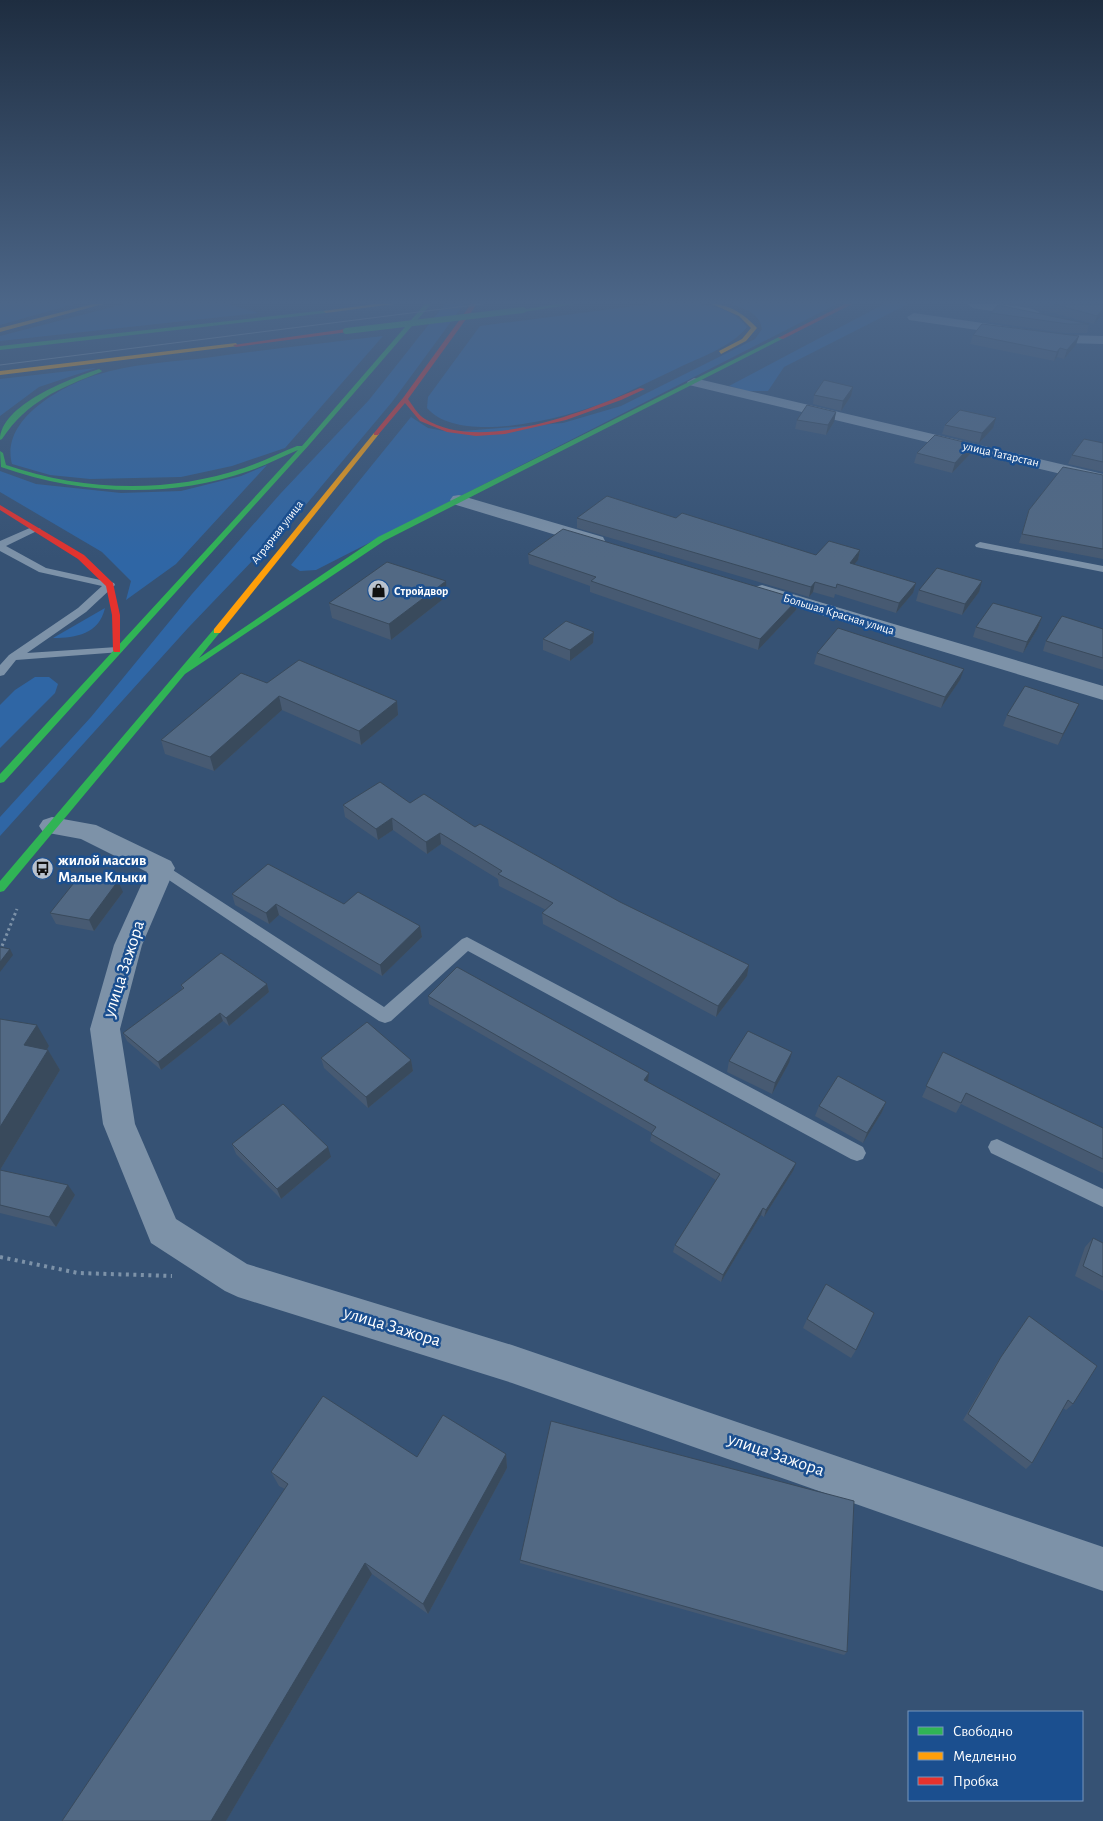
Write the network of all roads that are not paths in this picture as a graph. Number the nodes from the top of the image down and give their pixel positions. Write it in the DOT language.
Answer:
graph roads {
  1 [pos="56,389"];
  2 [pos="355,389"];
  3 [pos="412,389"];
  4 [pos="643,389"];
  5 [pos="680,389"];
  6 [pos="724,389"];
  7 [pos="405,399"];
  8 [pos="0,438"];
  9 [pos="307,444"];
  10 [pos="0,453"];
  11 [pos="1103,478"];
  12 [pos="460,500"];
  13 [pos="0,507"];
  14 [pos="36,529"];
  15 [pos="980,545"];
  16 [pos="0,546"];
  17 [pos="617,547"];
  18 [pos="1103,569"];
  19 [pos="741,584"];
  20 [pos="110,585"];
  21 [pos="117,650"];
  22 [pos="0,657"];
  23 [pos="13,657"];
  24 [pos="0,672"];
  25 [pos="184,672"];
  26 [pos="1103,693"];
  27 [pos="0,780"];
  28 [pos="52,826"];
  29 [pos="162,868"];
  30 [pos="0,888"];
  31 [pos="997,1147"];
  32 [pos="857,1153"];
  33 [pos="1103,1198"];
  34 [pos="1103,1569"];
  1 -- 8 [label="main road"];
  2 -- 9 [label="main road"];
  3 -- 7 [label="main road, Аграрная улица"];
  4 -- 7 [label="main road"];
  5 -- 12 [label="main road"];
  6 -- 11 [label="street, улица Татарстан"];
  7 -- 25 [label="main road, Аграрная улица"];
  9 -- 10 [label="main road"];
  9 -- 21 [label="main road"];
  12 -- 17 [label="street"];
  12 -- 25 [label="main road"];
  13 -- 14 [label="main road"];
  14 -- 16 [label="lane"];
  14 -- 20 [label="main road"];
  15 -- 18 [label="lane"];
  16 -- 20 [label="lane"];
  19 -- 26 [label="street, Большая Красная улица"];
  20 -- 21 [label="main road"];
  20 -- 23 [label="lane"];
  21 -- 23 [label="lane"];
  21 -- 27 [label="main road"];
  22 -- 23 [label="lane"];
  23 -- 24 [label="lane"];
  25 -- 28 [label="main road, Аграрная улица"];
  28 -- 29 [label="street"];
  28 -- 30 [label="main road, Аграрная улица"];
  29 -- 32 [label="lane"];
  29 -- 34 [label="street, улица Зажора"];
  31 -- 33 [label="lane"];
}
